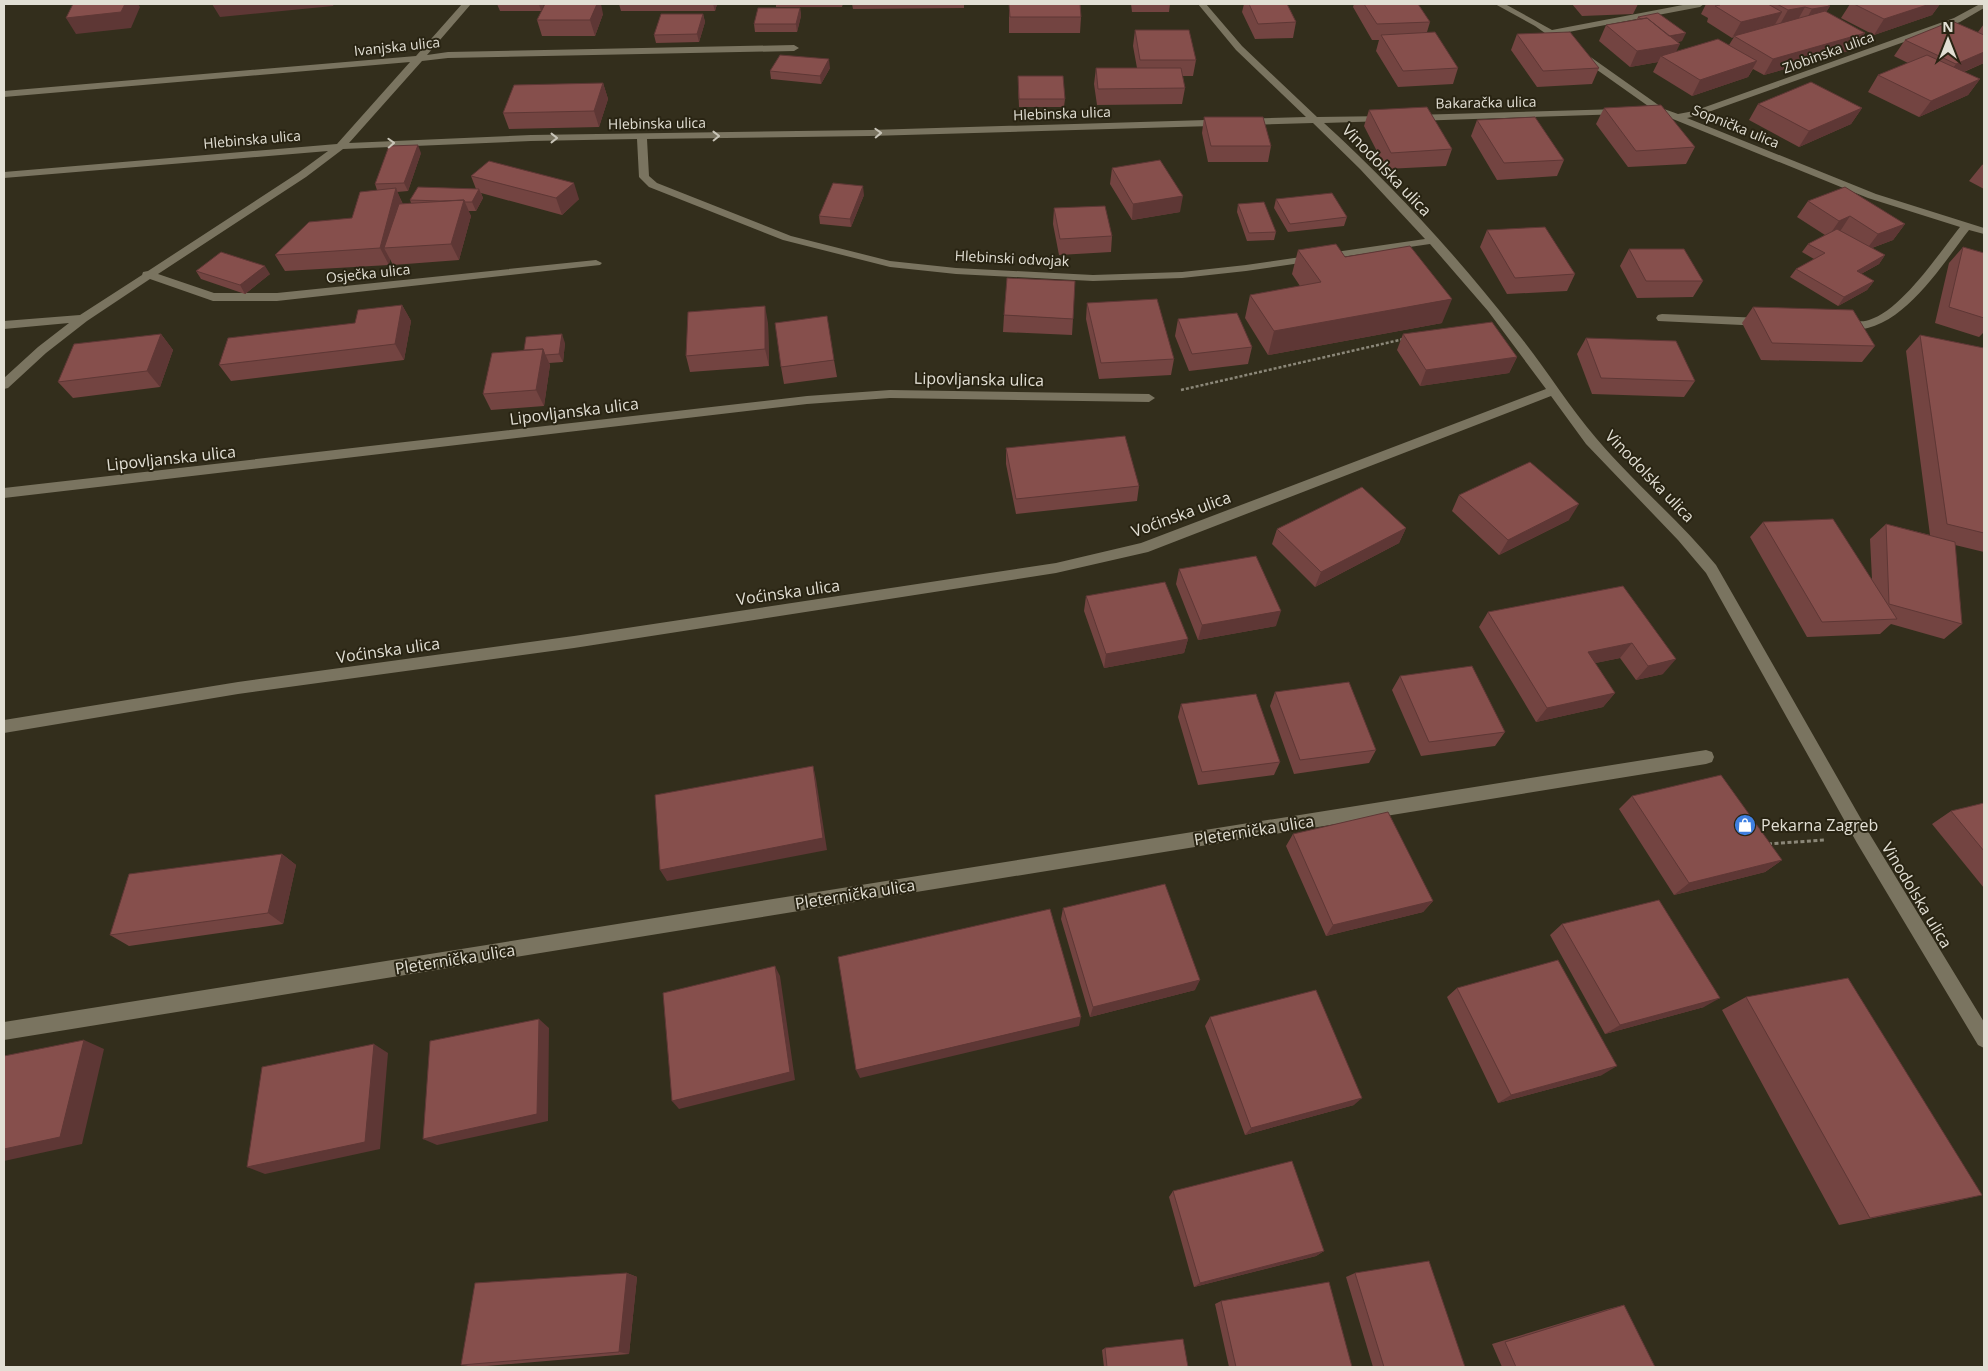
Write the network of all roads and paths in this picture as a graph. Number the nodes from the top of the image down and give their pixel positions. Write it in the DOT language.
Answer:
graph roads {
  1 [pos="468,4"];
  2 [pos="1202,4"];
  3 [pos="1499,4"];
  4 [pos="1700,4"];
  5 [pos="1984,5"];
  6 [pos="1551,33"];
  7 [pos="794,48"];
  8 [pos="420,58"];
  9 [pos="4,94"];
  10 [pos="1661,111"];
  11 [pos="1678,118"];
  12 [pos="1312,119"];
  13 [pos="642,138"];
  14 [pos="342,145"];
  15 [pos="4,175"];
  16 [pos="1967,226"];
  17 [pos="1984,231"];
  18 [pos="1431,241"];
  19 [pos="596,263"];
  20 [pos="147,274"];
  21 [pos="83,318"];
  22 [pos="1662,318"];
  23 [pos="1780,322"];
  24 [pos="1829,324"];
  25 [pos="4,325"];
  26 [pos="1406,339"];
  27 [pos="4,385"];
  28 [pos="1552,391"];
  29 [pos="1149,398"];
  30 [pos="4,493"];
  31 [pos="4,726"];
  32 [pos="1706,757"];
  33 [pos="1863,838"];
  34 [pos="1766,844"];
  35 [pos="4,1031"];
  36 [pos="1984,1039"];
  1 -- 8 [label="street"];
  2 -- 12 [label="street, Vinodolska ulica"];
  3 -- 6 [label="street, Sopnička ulica"];
  4 -- 6 [label="street"];
  5 -- 11 [label="street, Zlobinska ulica"];
  6 -- 10 [label="street, Sopnička ulica"];
  7 -- 8 [label="street, Ivanjska ulica"];
  8 -- 9 [label="street, Ivanjska ulica"];
  8 -- 14 [label="street"];
  10 -- 11 [label="street, Sopnička ulica"];
  10 -- 12 [label="street, Bakaračka ulica"];
  11 -- 16 [label="street, Sopnička ulica"];
  13 -- 12 [label="street, Hlebinska ulica, one-way"];
  12 -- 18 [label="street, Vinodolska ulica"];
  14 -- 13 [label="street, Hlebinska ulica, one-way"];
  13 -- 18 [label="street, Hlebinski odvojak"];
  14 -- 15 [label="street, Hlebinska ulica"];
  14 -- 20 [label="street"];
  16 -- 17 [label="street, Sopnička ulica"];
  16 -- 24 [label="street"];
  18 -- 28 [label="street, Vinodolska ulica"];
  19 -- 20 [label="street, Osječka ulica"];
  20 -- 21 [label="street"];
  21 -- 25 [label="street"];
  21 -- 27 [label="street"];
  22 -- 23 [label="street"];
  26 -- 29 [label="path"];
  28 -- 31 [label="street, Voćinska ulica"];
  28 -- 33 [label="street, Vinodolska ulica"];
  29 -- 30 [label="street, Lipovljanska ulica"];
  32 -- 35 [label="street, Pleternička ulica"];
  33 -- 34 [label="path"];
  33 -- 36 [label="street, Vinodolska ulica"];
}
